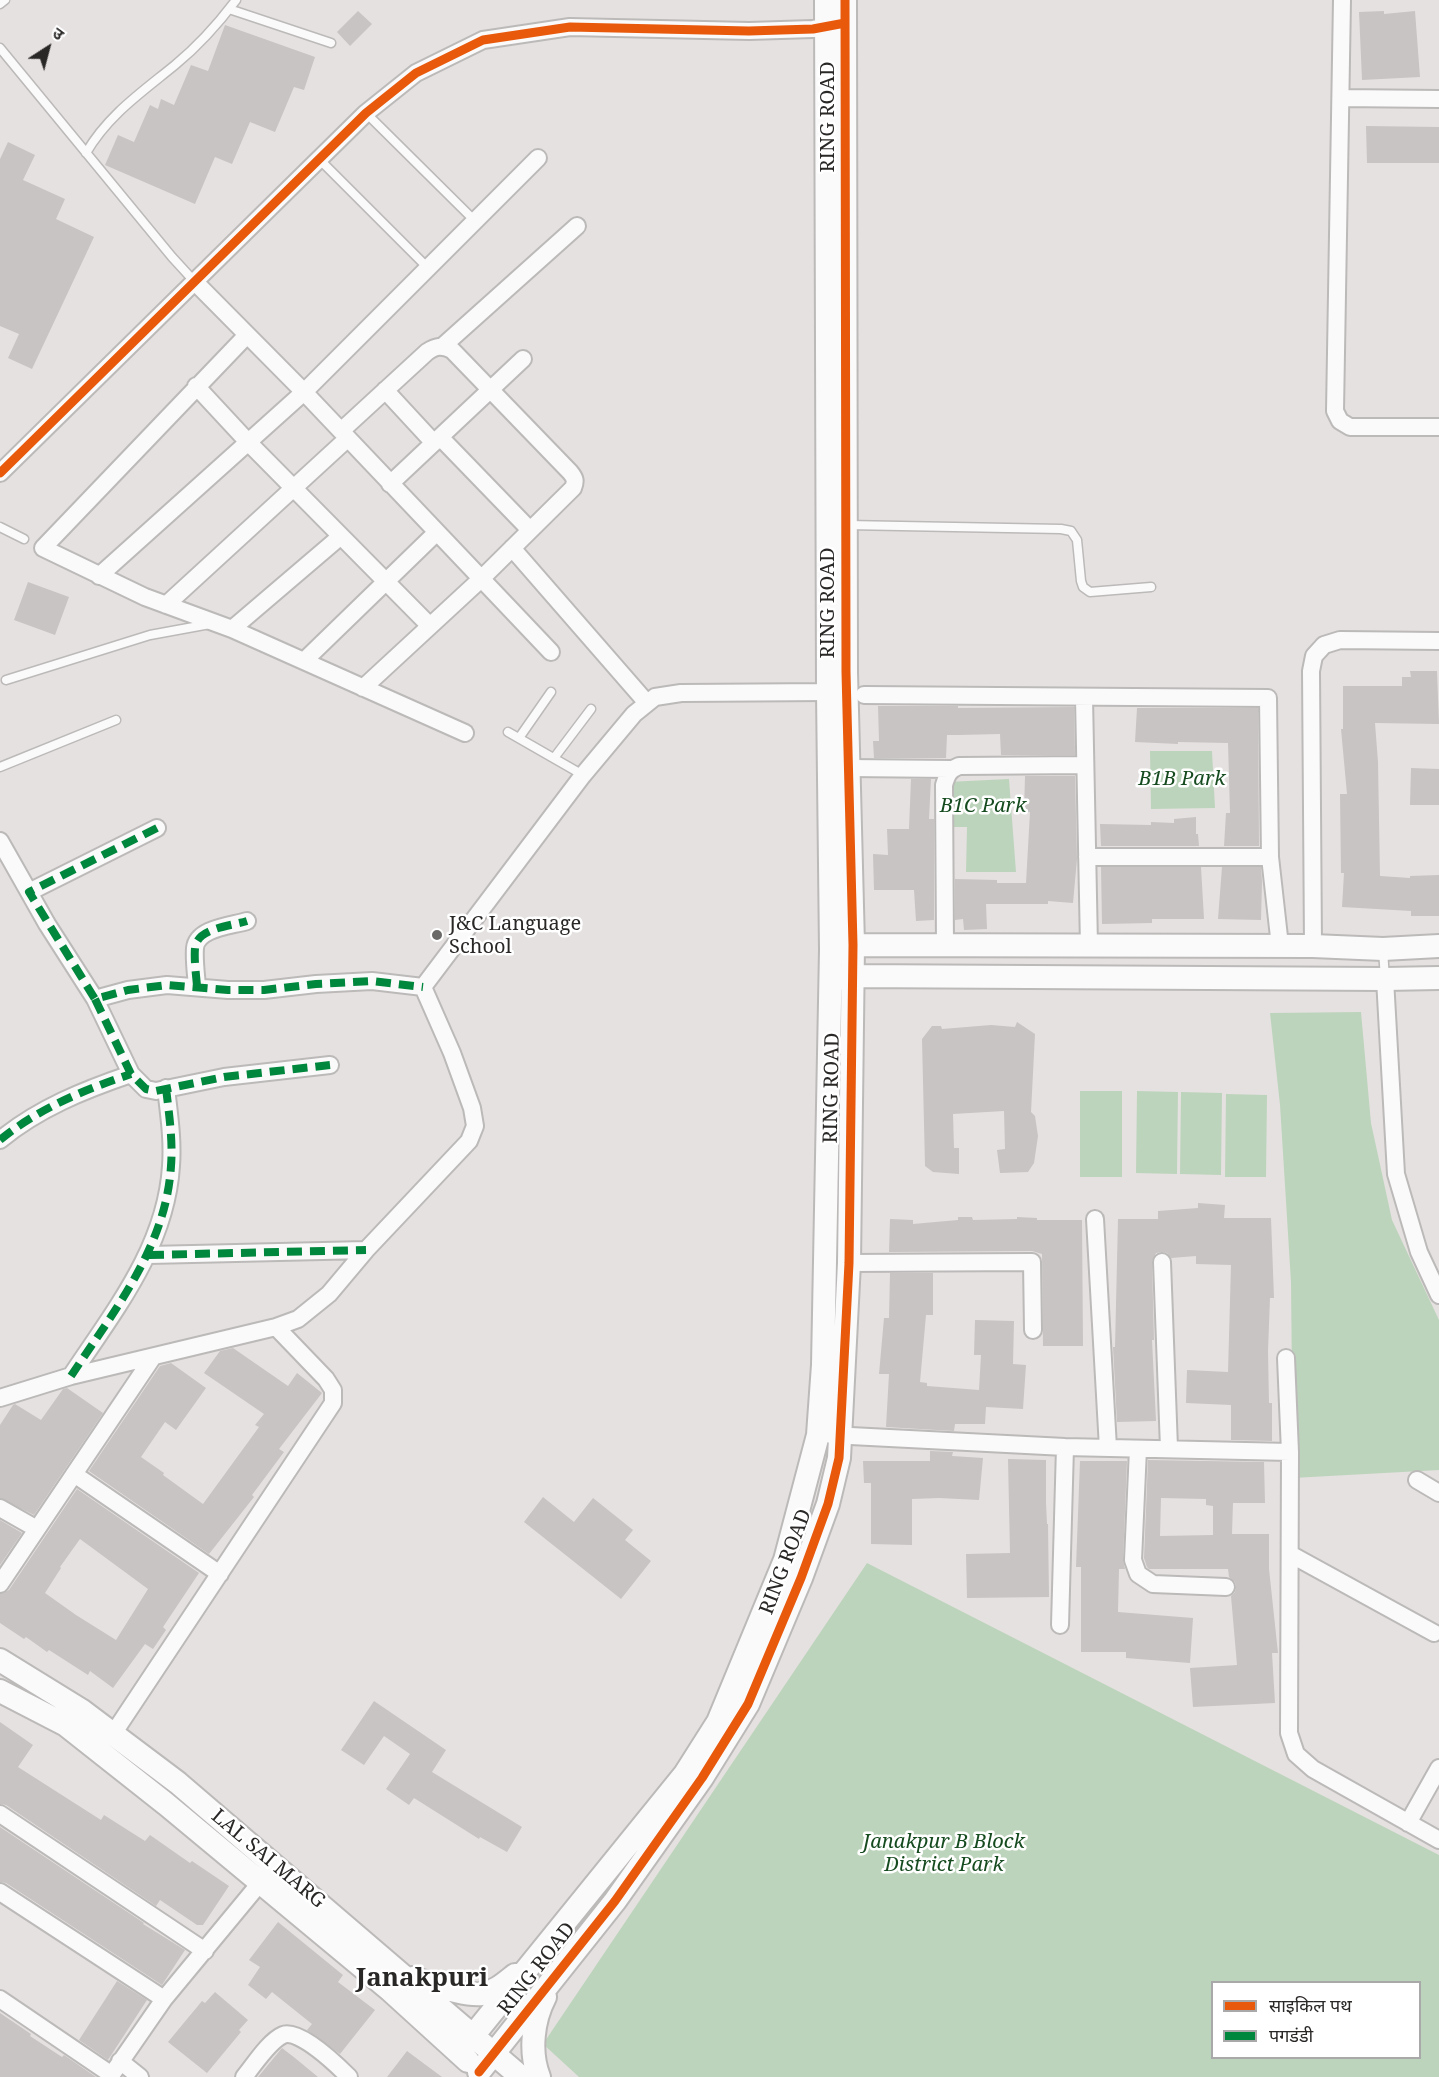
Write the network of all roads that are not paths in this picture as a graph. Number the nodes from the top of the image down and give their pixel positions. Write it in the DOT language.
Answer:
graph roads {
  1 [pos="5,0"];
  2 [pos="236,0"];
  3 [pos="826,0"];
  4 [pos="845,0"];
  5 [pos="1342,0"];
  6 [pos="0,4"];
  7 [pos="230,9"];
  8 [pos="836,25"];
  9 [pos="331,43"];
  10 [pos="0,48"];
  11 [pos="1341,98"];
  12 [pos="1439,99"];
  13 [pos="366,113"];
  14 [pos="86,153"];
  15 [pos="538,158"];
  16 [pos="319,159"];
  17 [pos="475,220"];
  18 [pos="578,226"];
  19 [pos="428,268"];
  20 [pos="194,281"];
  21 [pos="247,334"];
  22 [pos="442,346"];
  23 [pos="523,359"];
  24 [pos="196,386"];
  25 [pos="385,390"];
  26 [pos="490,390"];
  27 [pos="304,392"];
  28 [pos="1439,427"];
  29 [pos="344,435"];
  30 [pos="437,440"];
  31 [pos="248,442"];
  32 [pos="0,473"];
  33 [pos="390,484"];
  34 [pos="293,488"];
  35 [pos="846,525"];
  36 [pos="0,527"];
  37 [pos="530,530"];
  38 [pos="437,532"];
  39 [pos="341,536"];
  40 [pos="24,539"];
  41 [pos="512,548"];
  42 [pos="99,576"];
  43 [pos="481,579"];
  44 [pos="386,582"];
  45 [pos="1150,587"];
  46 [pos="166,605"];
  47 [pos="213,624"];
  48 [pos="430,626"];
  49 [pos="232,629"];
  50 [pos="1439,641"];
  51 [pos="551,652"];
  52 [pos="304,661"];
  53 [pos="6,680"];
  54 [pos="363,688"];
  55 [pos="551,692"];
  56 [pos="846,693"];
  57 [pos="1084,698"];
  58 [pos="647,703"];
  59 [pos="591,709"];
  60 [pos="116,720"];
  61 [pos="508,732"];
  62 [pos="465,734"];
  63 [pos="519,738"];
  64 [pos="554,758"];
  65 [pos="1085,765"];
  66 [pos="0,767"];
  67 [pos="848,768"];
  68 [pos="951,770"];
  69 [pos="583,775"];
  70 [pos="157,828"];
  71 [pos="0,841"];
  72 [pos="1087,857"];
  73 [pos="1270,857"];
  74 [pos="29,892"];
  75 [pos="246,921"];
  76 [pos="853,945"];
  77 [pos="945,946"];
  78 [pos="1089,946"];
  79 [pos="1281,946"];
  80 [pos="1313,946"];
  81 [pos="1439,946"];
  82 [pos="1383,949"];
  83 [pos="831,950"];
  84 [pos="841,978"];
  85 [pos="1439,978"];
  86 [pos="1385,980"];
  87 [pos="197,986"];
  88 [pos="423,987"];
  89 [pos="95,999"];
  90 [pos="330,1065"];
  91 [pos="131,1074"];
  92 [pos="166,1088"];
  93 [pos="0,1140"];
  94 [pos="1095,1219"];
  95 [pos="366,1250"];
  96 [pos="148,1255"];
  97 [pos="1161,1262"];
  98 [pos="849,1263"];
  99 [pos="1439,1295"];
  100 [pos="276,1327"];
  101 [pos="1034,1329"];
  102 [pos="153,1357"];
  103 [pos="1286,1358"];
  104 [pos="71,1376"];
  105 [pos="0,1398"];
  106 [pos="818,1435"];
  107 [pos="842,1435"];
  108 [pos="1065,1447"];
  109 [pos="1108,1448"];
  110 [pos="1169,1448"];
  111 [pos="1138,1449"];
  112 [pos="1290,1452"];
  113 [pos="74,1474"];
  114 [pos="1417,1480"];
  115 [pos="1439,1493"];
  116 [pos="0,1508"];
  117 [pos="37,1529"];
  118 [pos="1290,1554"];
  119 [pos="220,1574"];
  120 [pos="0,1584"];
  121 [pos="1226,1587"];
  122 [pos="1060,1625"];
  123 [pos="1434,1633"];
  124 [pos="0,1660"];
  125 [pos="0,1691"];
  126 [pos="113,1734"];
  127 [pos="1439,1768"];
  128 [pos="693,1778"];
  129 [pos="0,1814"];
  130 [pos="1408,1823"];
  131 [pos="1439,1840"];
  132 [pos="260,1883"];
  133 [pos="0,1892"];
  134 [pos="205,1951"];
  135 [pos="535,1960"];
  136 [pos="560,1969"];
  137 [pos="404,1976"];
  138 [pos="0,1999"];
  139 [pos="164,1999"];
  140 [pos="474,2035"];
  141 [pos="459,2053"];
  142 [pos="494,2053"];
  143 [pos="114,2071"];
  144 [pos="482,2074"];
  145 [pos="346,2076"];
  146 [pos="140,2077"];
  147 [pos="244,2077"];
  148 [pos="521,2077"];
  149 [pos="539,2077"];
  1 -- 6 [label="lane"];
  2 -- 7 [label="lane"];
  3 -- 8 [label="street, RING ROAD"];
  4 -- 8 [label="street, RING ROAD"];
  5 -- 11 [label="street"];
  7 -- 9 [label="lane"];
  7 -- 14 [label="lane"];
  8 -- 13 [label="street"];
  8 -- 35 [label="street, RING ROAD"];
  8 -- 56 [label="street, RING ROAD"];
  10 -- 14 [label="lane"];
  11 -- 12 [label="street"];
  11 -- 28 [label="street"];
  13 -- 16 [label="street"];
  13 -- 17 [label="lane"];
  14 -- 20 [label="lane"];
  15 -- 17 [label="street"];
  16 -- 19 [label="lane"];
  16 -- 20 [label="street"];
  17 -- 19 [label="street"];
  18 -- 22 [label="street"];
  19 -- 27 [label="street"];
  20 -- 21 [label="street"];
  20 -- 32 [label="street"];
  21 -- 24 [label="street"];
  21 -- 27 [label="street"];
  22 -- 25 [label="street"];
  22 -- 26 [label="street"];
  23 -- 26 [label="street"];
  24 -- 31 [label="street"];
  24 -- 42 [label="street"];
  25 -- 29 [label="street"];
  25 -- 30 [label="street"];
  26 -- 30 [label="street"];
  26 -- 37 [label="street"];
  27 -- 29 [label="street"];
  27 -- 31 [label="street"];
  29 -- 33 [label="street"];
  29 -- 34 [label="street"];
  30 -- 33 [label="street"];
  30 -- 37 [label="street"];
  31 -- 34 [label="street"];
  31 -- 42 [label="street"];
  33 -- 38 [label="street"];
  34 -- 39 [label="street"];
  34 -- 46 [label="street"];
  35 -- 45 [label="lane"];
  35 -- 56 [label="street, RING ROAD"];
  36 -- 40 [label="lane"];
  37 -- 41 [label="street"];
  38 -- 43 [label="street"];
  38 -- 44 [label="street"];
  39 -- 44 [label="street"];
  39 -- 49 [label="street"];
  41 -- 43 [label="street"];
  41 -- 58 [label="street"];
  42 -- 46 [label="street"];
  43 -- 48 [label="street"];
  43 -- 51 [label="street"];
  44 -- 48 [label="street"];
  44 -- 52 [label="street"];
  46 -- 47 [label="street"];
  47 -- 49 [label="street"];
  47 -- 53 [label="lane"];
  48 -- 54 [label="street"];
  49 -- 52 [label="street"];
  50 -- 80 [label="street"];
  52 -- 54 [label="street"];
  54 -- 62 [label="street"];
  55 -- 63 [label="lane"];
  56 -- 57 [label="street"];
  56 -- 58 [label="street"];
  56 -- 67 [label="street, RING ROAD"];
  56 -- 83 [label="street, RING ROAD"];
  57 -- 65 [label="street"];
  57 -- 73 [label="street"];
  58 -- 69 [label="street"];
  59 -- 64 [label="lane"];
  60 -- 66 [label="lane"];
  61 -- 63 [label="lane"];
  63 -- 64 [label="lane"];
  64 -- 69 [label="lane"];
  65 -- 68 [label="street"];
  65 -- 72 [label="street"];
  67 -- 68 [label="street"];
  67 -- 76 [label="street, RING ROAD"];
  68 -- 77 [label="street"];
  69 -- 88 [label="street"];
  70 -- 74 [label="street"];
  71 -- 74 [label="street"];
  72 -- 73 [label="street"];
  72 -- 78 [label="street"];
  73 -- 79 [label="street"];
  74 -- 89 [label="street"];
  75 -- 87 [label="street"];
  76 -- 77 [label="street"];
  76 -- 83 [label="street"];
  76 -- 84 [label="street, RING ROAD"];
  77 -- 78 [label="street"];
  78 -- 79 [label="street"];
  79 -- 80 [label="street"];
  80 -- 82 [label="street"];
  81 -- 82 [label="street"];
  82 -- 86 [label="lane"];
  83 -- 84 [label="street, RING ROAD"];
  84 -- 86 [label="street"];
  84 -- 98 [label="street, RING ROAD"];
  84 -- 106 [label="street, RING ROAD"];
  85 -- 86 [label="street"];
  86 -- 99 [label="street"];
  87 -- 88 [label="street"];
  87 -- 89 [label="street"];
  88 -- 95 [label="street"];
  89 -- 91 [label="street"];
  90 -- 92 [label="street"];
  91 -- 92 [label="street"];
  91 -- 93 [label="street"];
  92 -- 96 [label="street"];
  94 -- 109 [label="street"];
  95 -- 96 [label="street"];
  95 -- 100 [label="street"];
  96 -- 104 [label="street"];
  97 -- 110 [label="street"];
  98 -- 101 [label="street"];
  98 -- 107 [label="street, RING ROAD"];
  100 -- 102 [label="street"];
  100 -- 119 [label="street"];
  102 -- 104 [label="street"];
  102 -- 113 [label="street"];
  103 -- 112 [label="street"];
  104 -- 105 [label="street"];
  106 -- 107 [label="street"];
  106 -- 128 [label="street, RING ROAD"];
  107 -- 108 [label="street"];
  107 -- 128 [label="street, RING ROAD"];
  108 -- 109 [label="street"];
  108 -- 122 [label="street"];
  109 -- 111 [label="street"];
  110 -- 111 [label="street"];
  110 -- 112 [label="street"];
  111 -- 121 [label="street"];
  112 -- 118 [label="street"];
  113 -- 117 [label="street"];
  113 -- 119 [label="street"];
  114 -- 115 [label="street"];
  116 -- 117 [label="street"];
  117 -- 120 [label="street"];
  118 -- 123 [label="street"];
  118 -- 130 [label="street"];
  119 -- 126 [label="street"];
  124 -- 126 [label="street, LAL SAI MARG"];
  125 -- 132 [label="street, LAL SAI MARG"];
  126 -- 137 [label="street, LAL SAI MARG"];
  127 -- 130 [label="street"];
  128 -- 135 [label="street, RING ROAD"];
  128 -- 136 [label="street, RING ROAD"];
  129 -- 134 [label="street"];
  130 -- 131 [label="street"];
  132 -- 134 [label="street"];
  132 -- 141 [label="street, LAL SAI MARG"];
  133 -- 139 [label="street"];
  134 -- 139 [label="street"];
  135 -- 137 [label="street"];
  135 -- 140 [label="street, RING ROAD"];
  136 -- 142 [label="street, RING ROAD"];
  136 -- 149 [label="street"];
  137 -- 140 [label="street, LAL SAI MARG"];
  138 -- 143 [label="street"];
  139 -- 143 [label="street"];
  140 -- 141 [label="street, RING ROAD"];
  140 -- 142 [label="street, LAL SAI MARG"];
  141 -- 144 [label="street, LAL SAI MARG"];
  142 -- 144 [label="street, RING ROAD"];
  142 -- 148 [label="street, LAL SAI MARG"];
  143 -- 146 [label="street"];
  145 -- 147 [label="street"];
}
